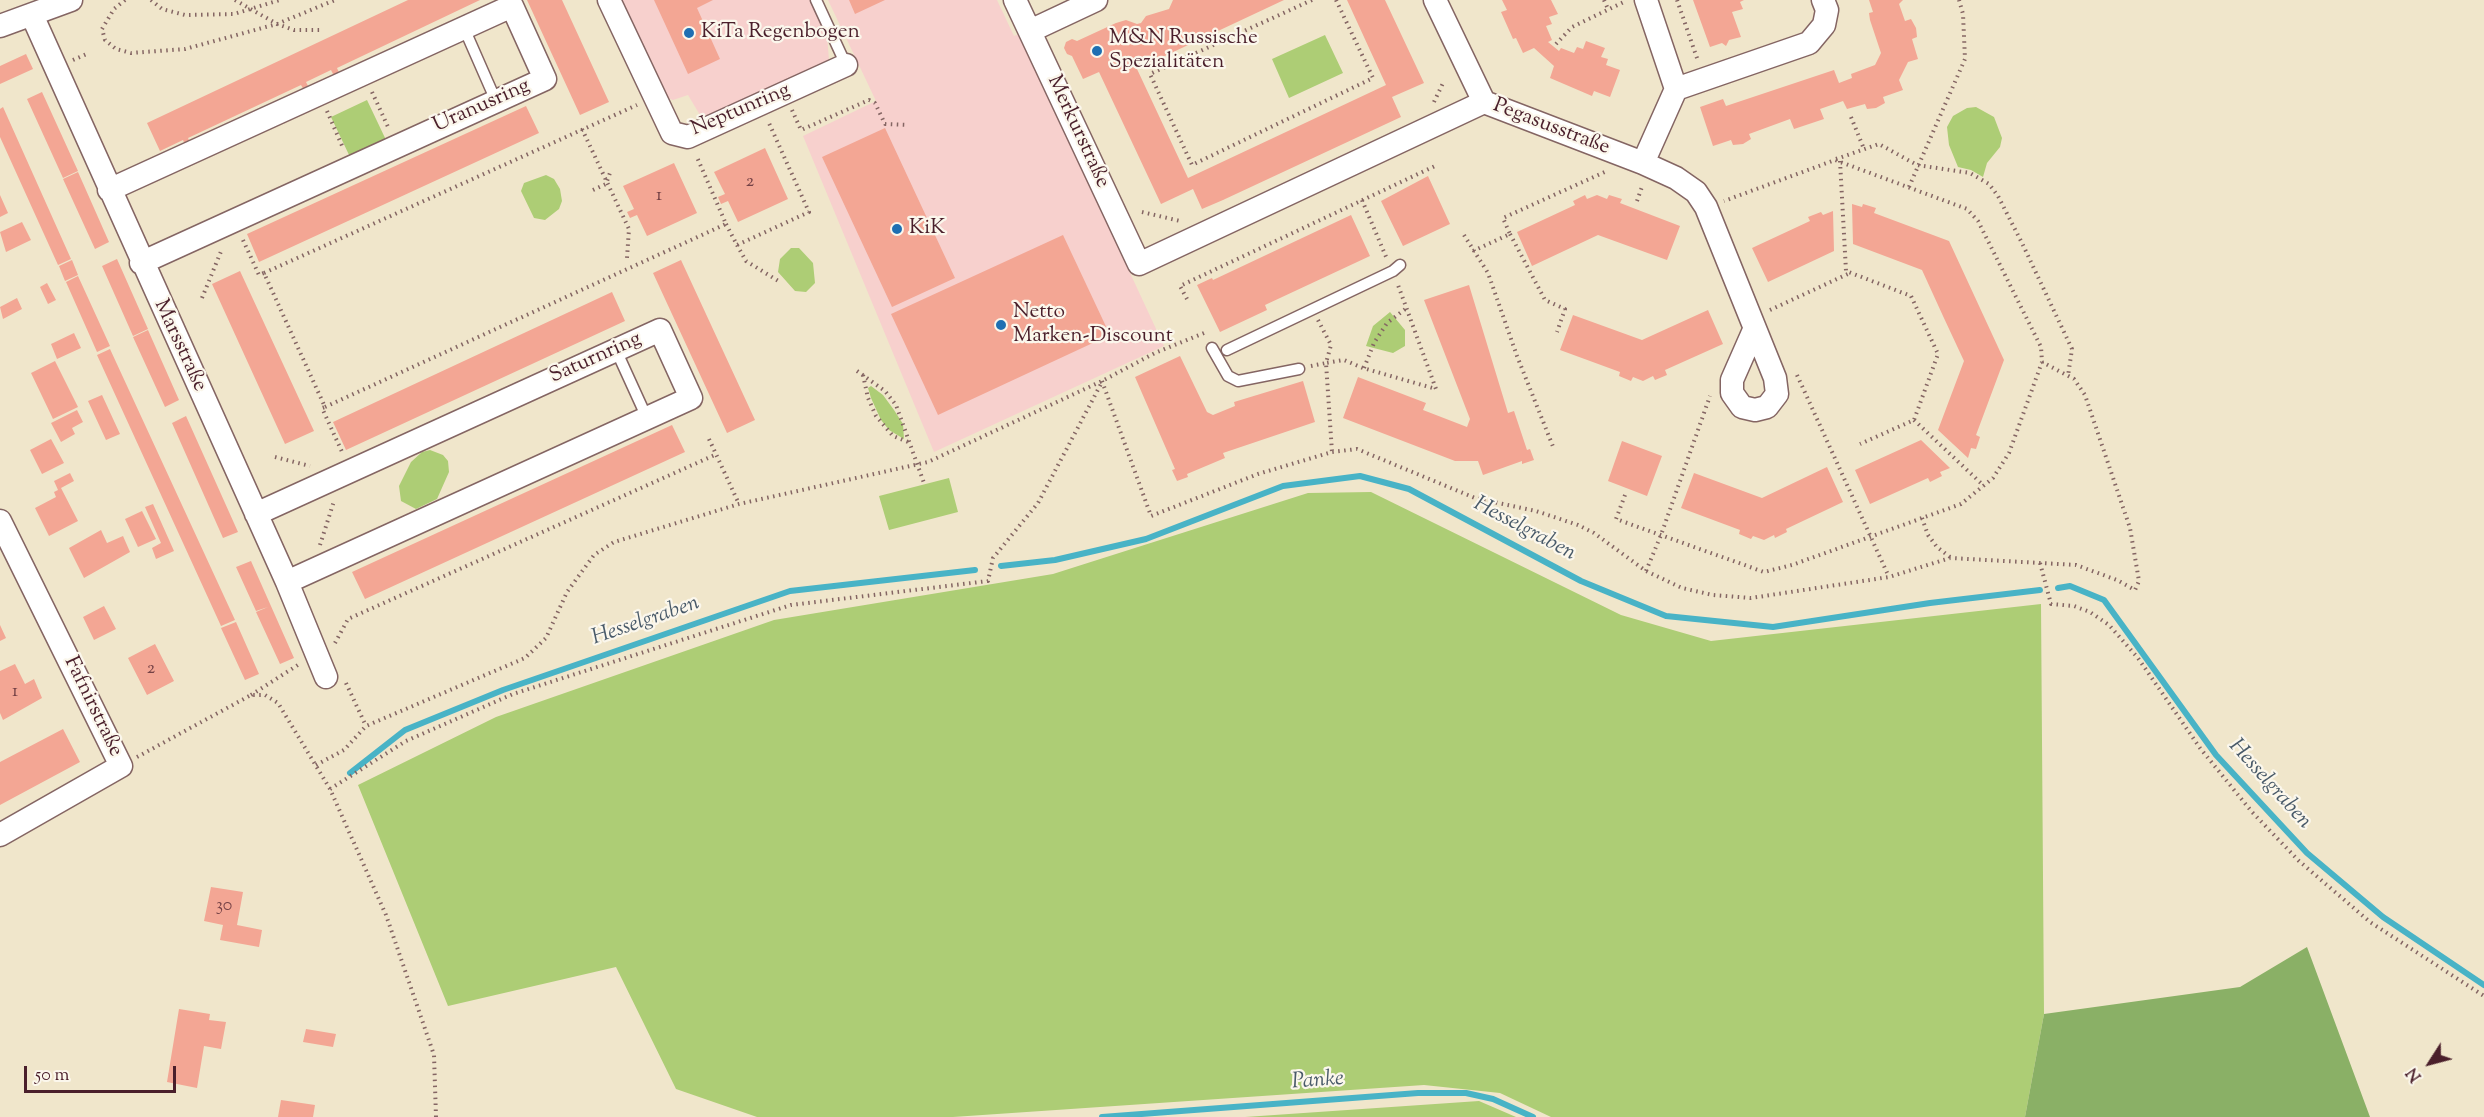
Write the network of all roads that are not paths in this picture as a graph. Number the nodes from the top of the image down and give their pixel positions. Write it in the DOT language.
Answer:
graph roads {
  1 [pos="71,0"];
  2 [pos="609,0"];
  3 [pos="816,0"];
  4 [pos="1015,0"];
  5 [pos="1096,0"];
  6 [pos="1435,0"];
  7 [pos="1646,0"];
  8 [pos="1823,0"];
  9 [pos="32,15"];
  10 [pos="0,26"];
  11 [pos="464,28"];
  12 [pos="1030,31"];
  13 [pos="846,65"];
  14 [pos="1676,89"];
  15 [pos="496,101"];
  16 [pos="1484,102"];
  17 [pos="1643,163"];
  18 [pos="109,190"];
  19 [pos="141,262"];
  20 [pos="1139,264"];
  21 [pos="1396,268"];
  22 [pos="1763,325"];
  23 [pos="1212,348"];
  24 [pos="616,350"];
  25 [pos="1227,350"];
  26 [pos="1299,369"];
  27 [pos="647,418"];
  28 [pos="256,514"];
  29 [pos="0,521"];
  30 [pos="286,582"];
  31 [pos="326,678"];
  32 [pos="0,835"];
  1 -- 9 [label="street"];
  2 -- 13 [label="street, Neptunring"];
  3 -- 13 [label="lane, Neptunring"];
  4 -- 12 [label="street, Merkurstraße"];
  5 -- 12 [label="street"];
  6 -- 16 [label="street"];
  7 -- 14 [label="street"];
  8 -- 14 [label="street"];
  9 -- 10 [label="street"];
  9 -- 18 [label="street, Marsstraße"];
  11 -- 15 [label="lane"];
  11 -- 15 [label="street, Uranusring"];
  11 -- 18 [label="street, Uranusring"];
  12 -- 20 [label="street, Merkurstraße"];
  14 -- 17 [label="street"];
  15 -- 19 [label="street, Uranusring"];
  16 -- 17 [label="street, Pegasusstraße"];
  16 -- 20 [label="street, Pegasusstraße"];
  17 -- 22 [label="street, Pegasusstraße"];
  18 -- 19 [label="street, Marsstraße"];
  19 -- 28 [label="street, Marsstraße"];
  21 -- 25 [label="lane"];
  23 -- 26 [label="lane"];
  24 -- 27 [label="lane"];
  24 -- 27 [label="street, Saturnring"];
  24 -- 28 [label="street, Saturnring"];
  27 -- 30 [label="street, Saturnring"];
  28 -- 30 [label="street, Marsstraße"];
  29 -- 32 [label="street, Fafnirstraße"];
  30 -- 31 [label="street, Marsstraße"];
}
